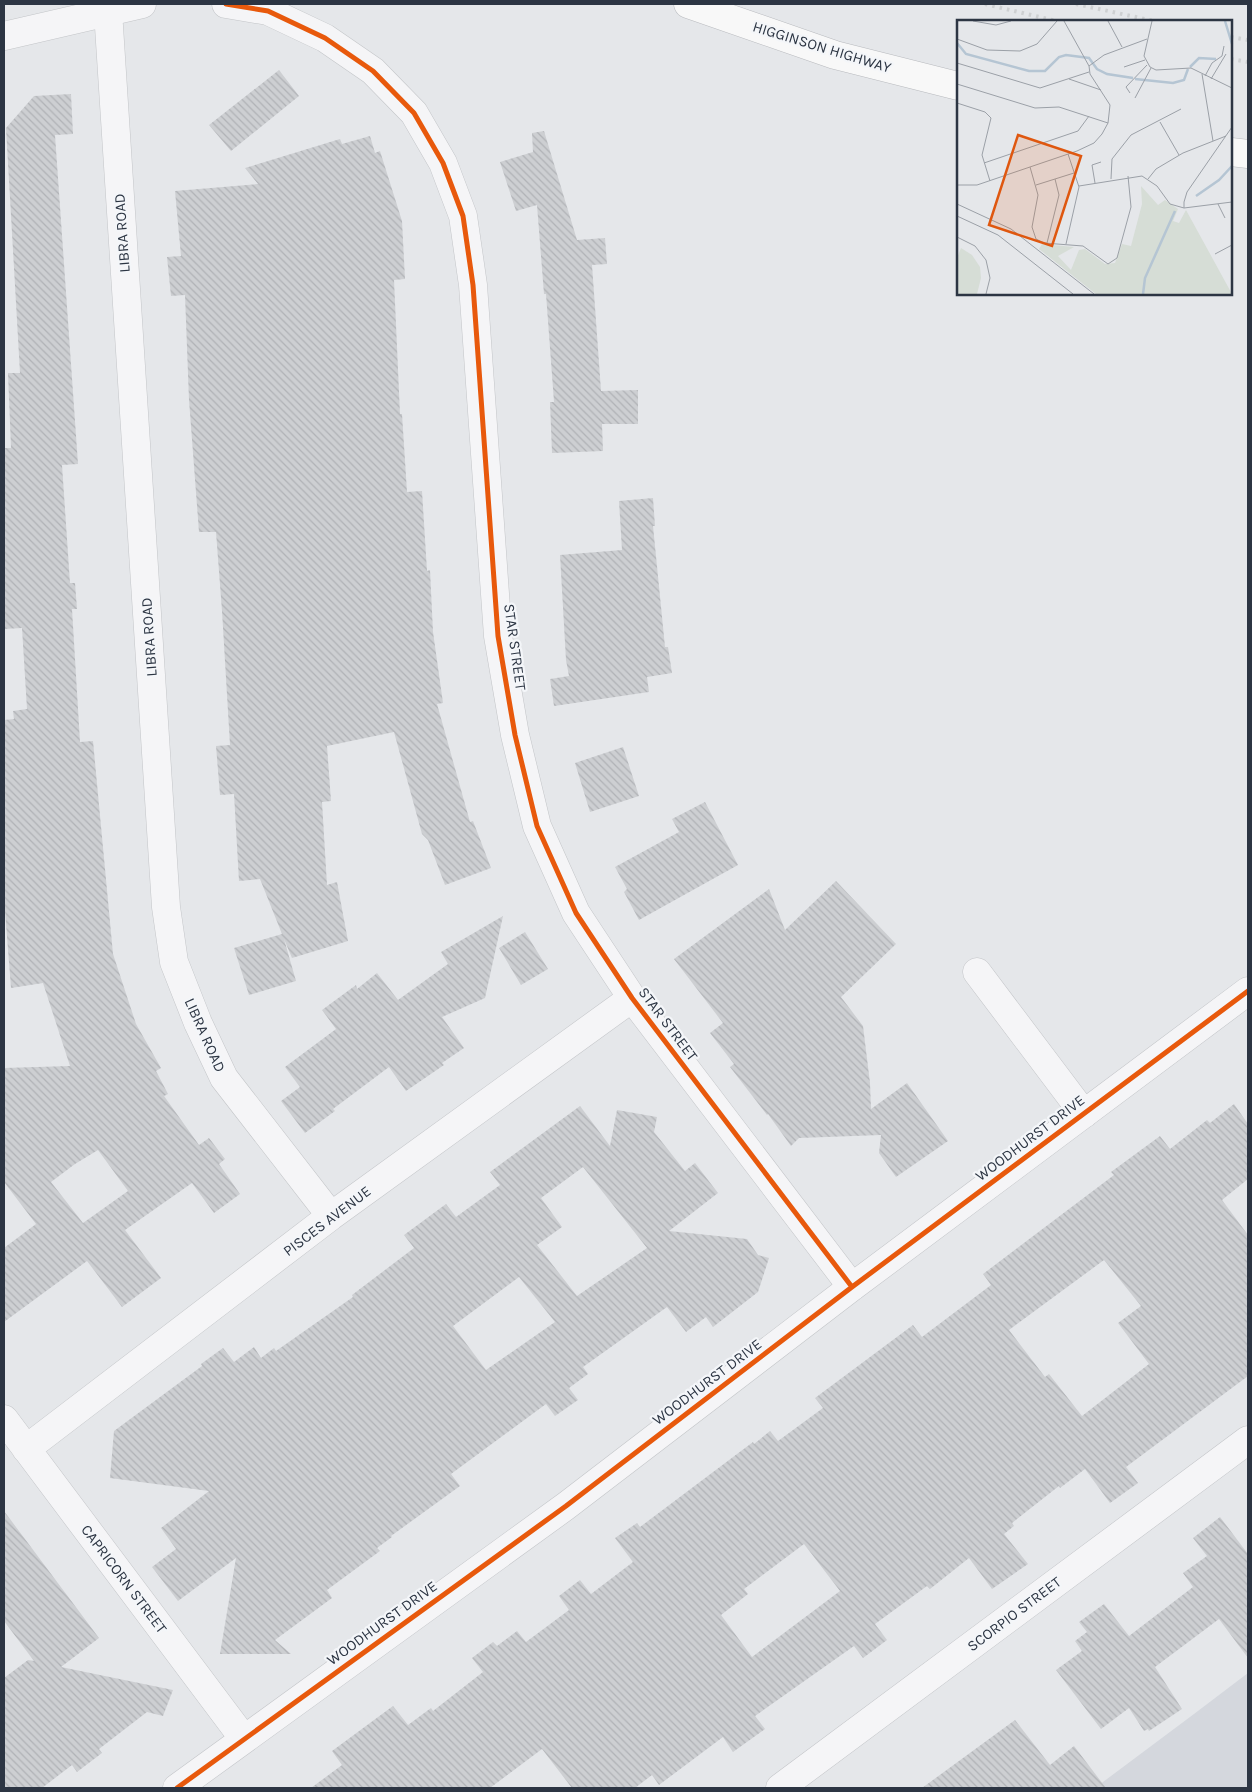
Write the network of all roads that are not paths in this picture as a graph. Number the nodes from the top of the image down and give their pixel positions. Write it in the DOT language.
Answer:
graph roads {
  1 [pos="142,4"];
  2 [pos="226,4"];
  3 [pos="688,4"];
  4 [pos="108,11"];
  5 [pos="4,36"];
  6 [pos="957,86"];
  7 [pos="1232,152"];
  8 [pos="1248,154"];
  9 [pos="976,972"];
  10 [pos="1248,991"];
  11 [pos="632,998"];
  12 [pos="1084,1114"];
  13 [pos="331,1216"];
  14 [pos="852,1287"];
  15 [pos="4,1418"];
  16 [pos="1248,1440"];
  17 [pos="26,1448"];
  18 [pos="244,1739"];
  19 [pos="176,1788"];
  20 [pos="780,1788"];
  1 -- 4 [label="street"];
  2 -- 11 [label="street, STAR STREET"];
  3 -- 6 [label="highway, HIGGINSON HIGHWAY"];
  4 -- 5 [label="street"];
  4 -- 13 [label="street, LIBRA ROAD"];
  7 -- 8 [label="highway"];
  9 -- 12 [label="street"];
  10 -- 12 [label="street, WOODHURST DRIVE"];
  11 -- 13 [label="street, PISCES AVENUE"];
  11 -- 14 [label="street, STAR STREET"];
  12 -- 14 [label="street, WOODHURST DRIVE"];
  13 -- 17 [label="street, PISCES AVENUE"];
  14 -- 18 [label="street, WOODHURST DRIVE"];
  15 -- 17 [label="street, CAPRICORN STREET"];
  16 -- 20 [label="street, SCORPIO STREET"];
  17 -- 18 [label="street, CAPRICORN STREET"];
  18 -- 19 [label="street, WOODHURST DRIVE"];
}
